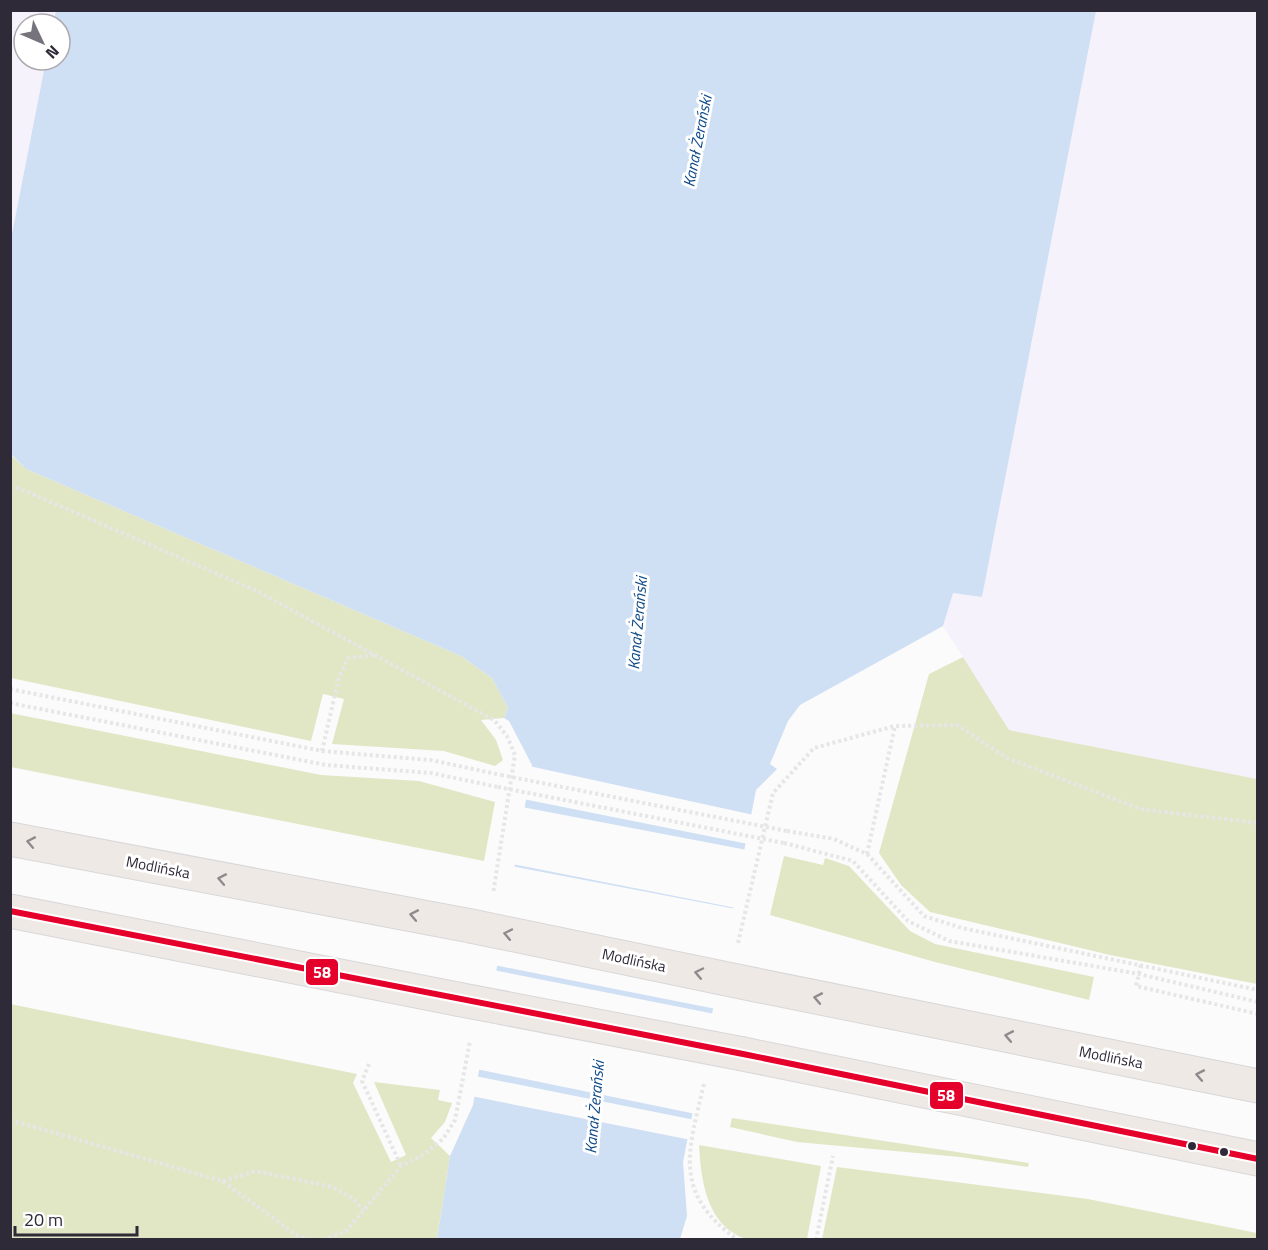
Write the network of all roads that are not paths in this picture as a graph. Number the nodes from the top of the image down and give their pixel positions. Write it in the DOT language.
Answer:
graph roads {
  1 [pos="10,839"];
  2 [pos="10,911"];
  3 [pos="1257,1086"];
  4 [pos="1257,1159"];
  3 -- 1 [label="main road, Modlińska, one-way, bridge"];
  2 -- 4 [label="main road, bridge"];
}
